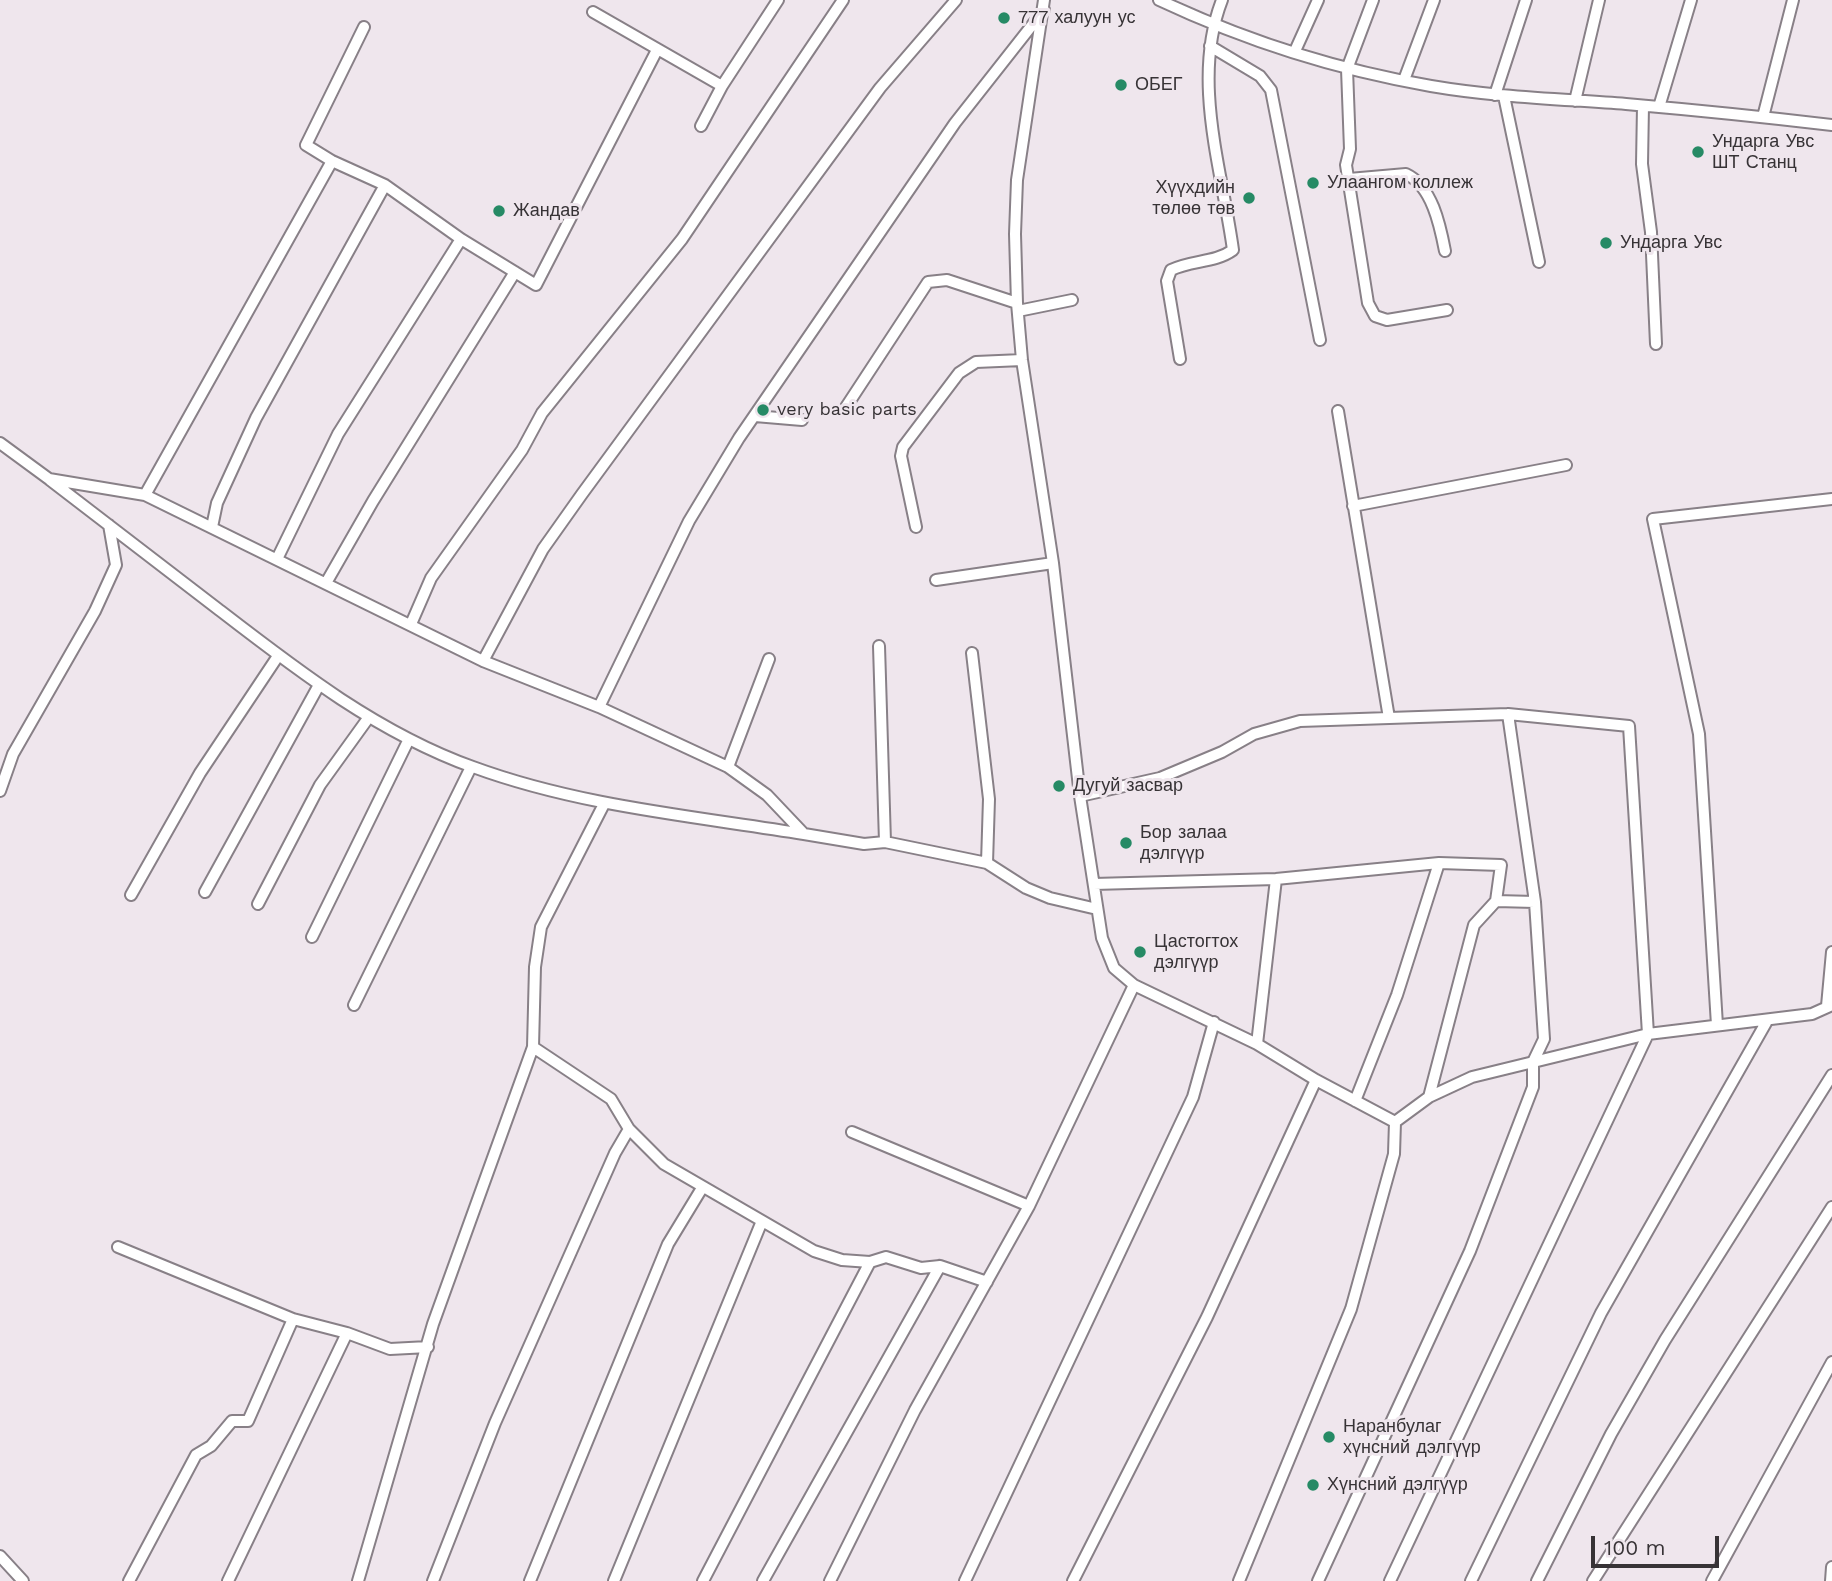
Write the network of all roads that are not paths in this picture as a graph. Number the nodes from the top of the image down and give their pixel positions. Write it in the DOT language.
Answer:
graph roads {
  1 [pos="778,0"];
  2 [pos="843,0"];
  3 [pos="956,0"];
  4 [pos="1159,0"];
  5 [pos="1222,0"];
  6 [pos="1318,0"];
  7 [pos="1373,0"];
  8 [pos="1434,0"];
  9 [pos="1526,0"];
  10 [pos="1599,0"];
  11 [pos="1691,0"];
  12 [pos="1793,0"];
  13 [pos="1044,5"];
  14 [pos="593,12"];
  15 [pos="1213,23"];
  16 [pos="364,27"];
  17 [pos="1210,46"];
  18 [pos="657,50"];
  19 [pos="1295,51"];
  20 [pos="1347,69"];
  21 [pos="1404,80"];
  22 [pos="722,86"];
  23 [pos="1499,95"];
  24 [pos="1575,101"];
  25 [pos="1643,106"];
  26 [pos="1659,107"];
  27 [pos="1763,117"];
  28 [pos="1832,124"];
  29 [pos="701,126"];
  30 [pos="332,162"];
  31 [pos="1349,179"];
  32 [pos="385,185"];
  33 [pos="461,239"];
  34 [pos="1445,251"];
  35 [pos="1539,262"];
  36 [pos="515,272"];
  37 [pos="1072,300"];
  38 [pos="1017,307"];
  39 [pos="1447,310"];
  40 [pos="1320,340"];
  41 [pos="1656,344"];
  42 [pos="1180,359"];
  43 [pos="1022,360"];
  44 [pos="846,407"];
  45 [pos="1338,411"];
  46 [pos="755,416"];
  47 [pos="802,420"];
  48 [pos="0,443"];
  49 [pos="1566,465"];
  50 [pos="48,479"];
  51 [pos="145,495"];
  52 [pos="1832,499"];
  53 [pos="1353,506"];
  54 [pos="109,525"];
  55 [pos="212,527"];
  56 [pos="916,527"];
  57 [pos="277,559"];
  58 [pos="1053,563"];
  59 [pos="936,580"];
  60 [pos="326,583"];
  61 [pos="411,624"];
  62 [pos="879,646"];
  63 [pos="972,653"];
  64 [pos="278,656"];
  65 [pos="769,659"];
  66 [pos="483,661"];
  67 [pos="319,685"];
  68 [pos="600,707"];
  69 [pos="1508,714"];
  70 [pos="369,717"];
  71 [pos="1389,718"];
  72 [pos="409,739"];
  73 [pos="728,766"];
  74 [pos="471,767"];
  75 [pos="0,791"];
  76 [pos="1080,796"];
  77 [pos="604,804"];
  78 [pos="804,834"];
  79 [pos="885,842"];
  80 [pos="987,863"];
  81 [pos="1439,863"];
  82 [pos="1276,879"];
  83 [pos="1094,884"];
  84 [pos="205,892"];
  85 [pos="131,895"];
  86 [pos="1496,901"];
  87 [pos="1535,902"];
  88 [pos="258,904"];
  89 [pos="1097,909"];
  90 [pos="312,937"];
  91 [pos="1832,952"];
  92 [pos="1133,985"];
  93 [pos="354,1005"];
  94 [pos="1829,1005"];
  95 [pos="1767,1021"];
  96 [pos="1214,1022"];
  97 [pos="1717,1026"];
  98 [pos="1648,1034"];
  99 [pos="1257,1044"];
  100 [pos="533,1047"];
  101 [pos="1533,1062"];
  102 [pos="1832,1074"];
  103 [pos="1316,1080"];
  104 [pos="1429,1097"];
  105 [pos="1354,1101"];
  106 [pos="1395,1122"];
  107 [pos="629,1129"];
  108 [pos="852,1132"];
  109 [pos="702,1188"];
  110 [pos="1029,1206"];
  111 [pos="1832,1207"];
  112 [pos="762,1221"];
  113 [pos="118,1247"];
  114 [pos="870,1262"];
  115 [pos="940,1266"];
  116 [pos="987,1282"];
  117 [pos="293,1320"];
  118 [pos="347,1333"];
  119 [pos="428,1348"];
  120 [pos="1832,1362"];
  121 [pos="0,1556"];
  122 [pos="1832,1567"];
  123 [pos="20,1580"];
  124 [pos="129,1581"];
  125 [pos="228,1581"];
  126 [pos="358,1581"];
  127 [pos="433,1581"];
  128 [pos="530,1581"];
  129 [pos="614,1581"];
  130 [pos="703,1581"];
  131 [pos="763,1581"];
  132 [pos="830,1581"];
  133 [pos="965,1581"];
  134 [pos="1073,1581"];
  135 [pos="1239,1581"];
  136 [pos="1318,1581"];
  137 [pos="1390,1581"];
  138 [pos="1471,1581"];
  139 [pos="1537,1581"];
  140 [pos="1593,1581"];
  141 [pos="1713,1581"];
  142 [pos="1831,1581"];
  1 -- 22 [label="street"];
  2 -- 61 [label="street"];
  3 -- 66 [label="street"];
  4 -- 15 [label="street"];
  5 -- 15 [label="street"];
  6 -- 19 [label="street"];
  7 -- 20 [label="street"];
  8 -- 21 [label="street"];
  9 -- 23 [label="street"];
  10 -- 24 [label="street"];
  11 -- 26 [label="street"];
  12 -- 27 [label="street"];
  13 -- 38 [label="street"];
  13 -- 46 [label="street"];
  14 -- 18 [label="street"];
  15 -- 17 [label="street"];
  15 -- 19 [label="street"];
  16 -- 30 [label="street"];
  17 -- 40 [label="street"];
  17 -- 42 [label="street"];
  18 -- 22 [label="street"];
  18 -- 36 [label="street"];
  19 -- 20 [label="street"];
  20 -- 21 [label="street"];
  20 -- 31 [label="street"];
  21 -- 23 [label="street"];
  22 -- 29 [label="street"];
  23 -- 24 [label="street"];
  23 -- 35 [label="street"];
  24 -- 25 [label="street"];
  25 -- 26 [label="street"];
  25 -- 41 [label="street"];
  26 -- 27 [label="street"];
  27 -- 28 [label="street"];
  30 -- 32 [label="street"];
  30 -- 51 [label="street"];
  31 -- 34 [label="street"];
  31 -- 39 [label="street"];
  32 -- 33 [label="street"];
  32 -- 55 [label="street"];
  33 -- 36 [label="street"];
  33 -- 57 [label="street"];
  36 -- 60 [label="street"];
  37 -- 38 [label="street"];
  38 -- 43 [label="street"];
  38 -- 44 [label="street"];
  43 -- 56 [label="street"];
  43 -- 58 [label="street"];
  45 -- 53 [label="street"];
  46 -- 47 [label="street"];
  46 -- 68 [label="street"];
  48 -- 50 [label="street"];
  49 -- 53 [label="street"];
  50 -- 51 [label="street"];
  50 -- 54 [label="street"];
  51 -- 55 [label="street"];
  52 -- 97 [label="street"];
  53 -- 71 [label="street"];
  54 -- 64 [label="street"];
  54 -- 75 [label="street"];
  55 -- 57 [label="street"];
  57 -- 60 [label="street"];
  58 -- 59 [label="street"];
  58 -- 76 [label="street"];
  60 -- 61 [label="street"];
  61 -- 66 [label="street"];
  62 -- 79 [label="street"];
  63 -- 80 [label="street"];
  64 -- 67 [label="street"];
  64 -- 85 [label="street"];
  65 -- 73 [label="street"];
  66 -- 68 [label="street"];
  67 -- 70 [label="street"];
  67 -- 84 [label="street"];
  68 -- 73 [label="street"];
  69 -- 71 [label="street"];
  69 -- 87 [label="street"];
  69 -- 98 [label="street"];
  70 -- 72 [label="street"];
  70 -- 88 [label="street"];
  71 -- 76 [label="street"];
  72 -- 74 [label="street"];
  72 -- 90 [label="street"];
  73 -- 78 [label="street"];
  74 -- 77 [label="street"];
  74 -- 93 [label="street"];
  76 -- 83 [label="street"];
  77 -- 78 [label="street"];
  77 -- 100 [label="street"];
  78 -- 79 [label="street"];
  79 -- 80 [label="street"];
  80 -- 89 [label="street"];
  81 -- 82 [label="street"];
  81 -- 86 [label="street"];
  81 -- 105 [label="street"];
  82 -- 83 [label="street"];
  82 -- 99 [label="street"];
  83 -- 89 [label="street"];
  86 -- 87 [label="street"];
  86 -- 104 [label="street"];
  87 -- 101 [label="street"];
  89 -- 92 [label="street"];
  91 -- 94 [label="street"];
  92 -- 96 [label="street"];
  92 -- 110 [label="street"];
  94 -- 95 [label="street"];
  95 -- 97 [label="street"];
  95 -- 138 [label="street"];
  96 -- 99 [label="street"];
  96 -- 133 [label="street"];
  97 -- 98 [label="street"];
  98 -- 101 [label="street"];
  98 -- 137 [label="street"];
  99 -- 103 [label="street"];
  100 -- 107 [label="street"];
  100 -- 119 [label="street"];
  101 -- 104 [label="street"];
  101 -- 136 [label="street"];
  102 -- 139 [label="street"];
  103 -- 105 [label="street"];
  103 -- 134 [label="street"];
  104 -- 106 [label="street"];
  105 -- 106 [label="street"];
  106 -- 135 [label="street"];
  107 -- 109 [label="street"];
  107 -- 127 [label="street"];
  108 -- 110 [label="street"];
  109 -- 112 [label="street"];
  109 -- 128 [label="street"];
  110 -- 116 [label="street"];
  111 -- 140 [label="street"];
  112 -- 114 [label="street"];
  112 -- 129 [label="street"];
  113 -- 117 [label="street"];
  114 -- 115 [label="street"];
  114 -- 130 [label="street"];
  115 -- 116 [label="street"];
  115 -- 131 [label="street"];
  116 -- 132 [label="street"];
  117 -- 118 [label="street"];
  117 -- 124 [label="street"];
  118 -- 119 [label="street"];
  118 -- 125 [label="street"];
  119 -- 126 [label="street"];
  120 -- 141 [label="street"];
  121 -- 123 [label="street"];
  122 -- 142 [label="street"];
}
